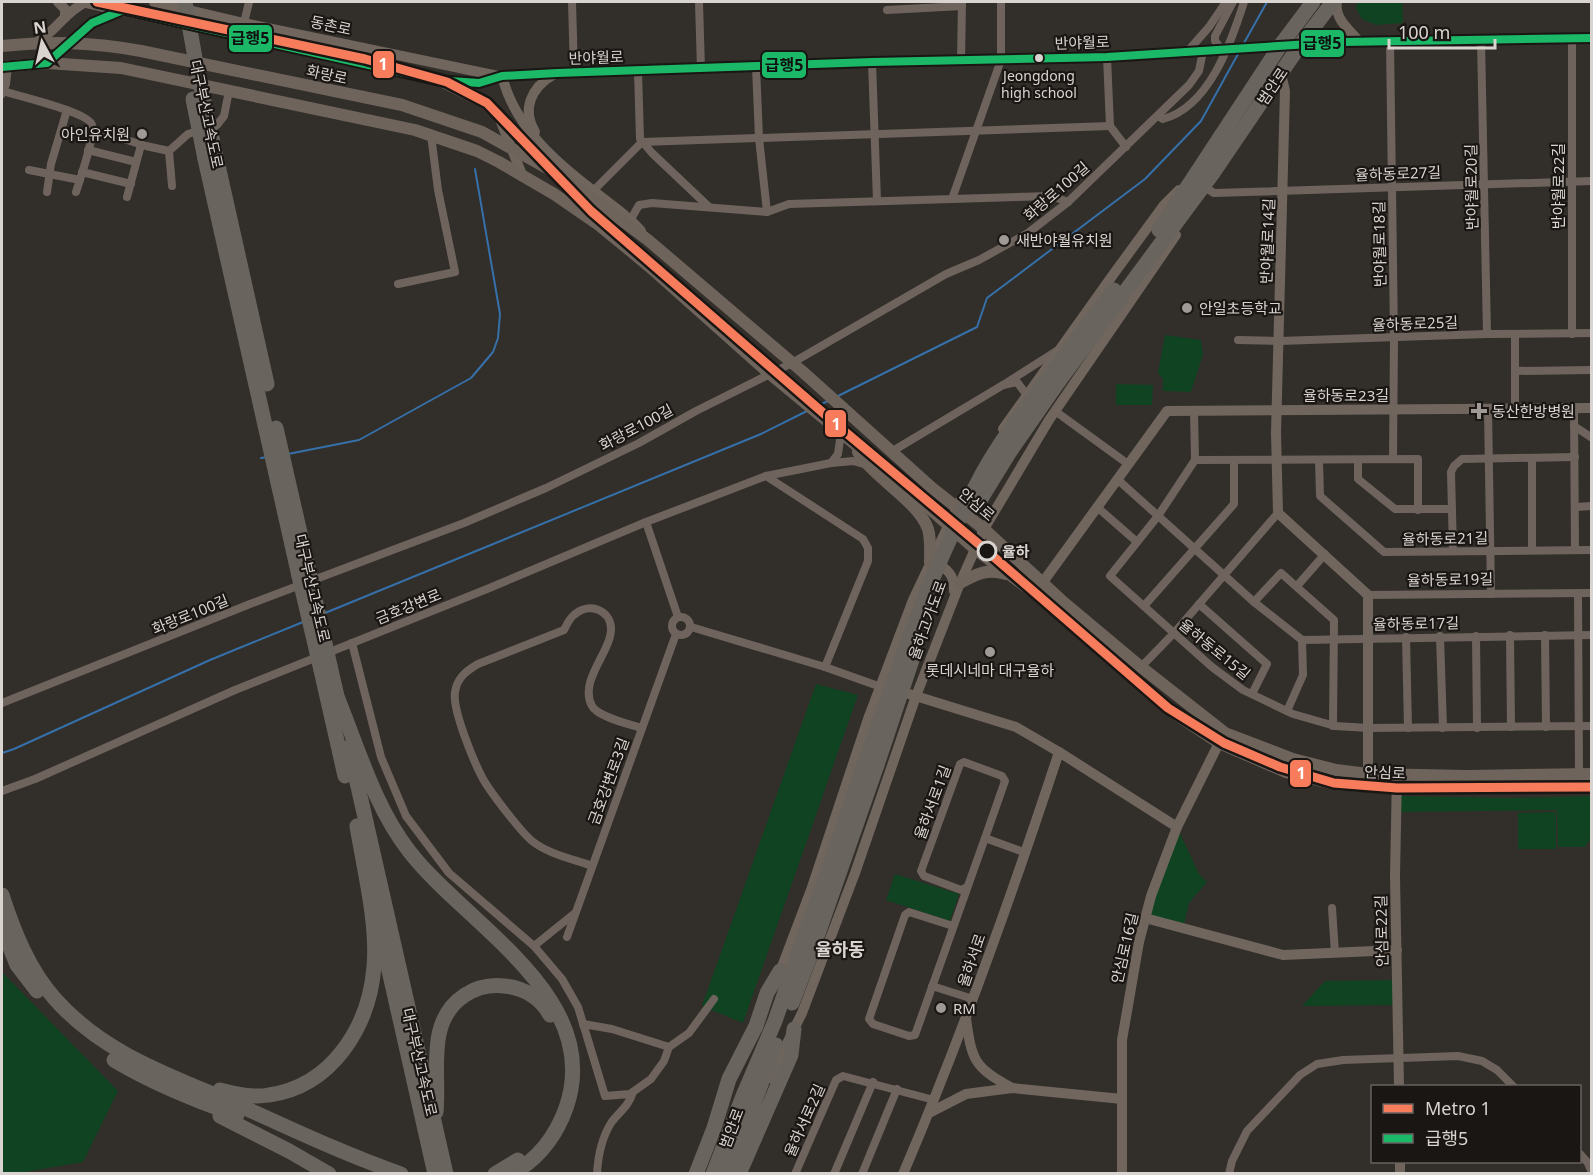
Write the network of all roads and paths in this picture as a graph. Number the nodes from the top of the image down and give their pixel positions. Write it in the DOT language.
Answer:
graph roads {
  1 [pos="58,2"];
  2 [pos="84,2"];
  3 [pos="154,2"];
  4 [pos="175,2"];
  5 [pos="185,2"];
  6 [pos="249,2"];
  7 [pos="572,2"];
  8 [pos="699,2"];
  9 [pos="1001,2"];
  10 [pos="1226,2"];
  11 [pos="1233,2"];
  12 [pos="1244,2"];
  13 [pos="1313,2"];
  14 [pos="1335,2"];
  15 [pos="962,4"];
  16 [pos="123,10"];
  17 [pos="887,10"];
  18 [pos="65,17"];
  19 [pos="244,23"];
  20 [pos="1592,38"];
  21 [pos="1572,39"];
  22 [pos="1481,40"];
  23 [pos="1390,41"];
  24 [pos="37,42"];
  25 [pos="70,42"];
  26 [pos="1360,42"];
  27 [pos="1300,45"];
  28 [pos="2,46"];
  29 [pos="1280,46"];
  30 [pos="1222,50"];
  31 [pos="1203,51"];
  32 [pos="1187,52"];
  33 [pos="1107,57"];
  34 [pos="1001,60"];
  35 [pos="961,61"];
  36 [pos="872,62"];
  37 [pos="47,63"];
  38 [pos="5,67"];
  39 [pos="756,67"];
  40 [pos="701,69"];
  41 [pos="638,71"];
  42 [pos="574,72"];
  43 [pos="557,73"];
  44 [pos="1281,74"];
  45 [pos="502,76"];
  46 [pos="436,80"];
  47 [pos="229,91"];
  48 [pos="2,93"];
  49 [pos="67,110"];
  50 [pos="1158,116"];
  51 [pos="1110,126"];
  52 [pos="92,129"];
  53 [pos="977,131"];
  54 [pos="431,135"];
  55 [pos="874,135"];
  56 [pos="759,138"];
  57 [pos="642,142"];
  58 [pos="141,145"];
  59 [pos="1126,147"];
  60 [pos="513,149"];
  61 [pos="88,150"];
  62 [pos="547,150"];
  63 [pos="169,151"];
  64 [pos="211,160"];
  65 [pos="136,162"];
  66 [pos="29,170"];
  67 [pos="1208,170"];
  68 [pos="50,173"];
  69 [pos="81,176"];
  70 [pos="523,177"];
  71 [pos="1592,181"];
  72 [pos="1572,182"];
  73 [pos="131,184"];
  74 [pos="1484,184"];
  75 [pos="172,186"];
  76 [pos="1392,187"];
  77 [pos="1206,189"];
  78 [pos="1284,190"];
  79 [pos="593,191"];
  80 [pos="47,192"];
  81 [pos="76,192"];
  82 [pos="127,197"];
  83 [pos="952,199"];
  84 [pos="877,201"];
  85 [pos="1068,202"];
  86 [pos="708,206"];
  87 [pos="766,212"];
  88 [pos="631,219"];
  89 [pos="648,240"];
  90 [pos="398,284"];
  91 [pos="1592,333"];
  92 [pos="1487,334"];
  93 [pos="1515,334"];
  94 [pos="1572,334"];
  95 [pos="1394,337"];
  96 [pos="1238,340"];
  97 [pos="1279,341"];
  98 [pos="1059,349"];
  99 [pos="792,363"];
  100 [pos="1592,370"];
  101 [pos="1515,371"];
  102 [pos="770,374"];
  103 [pos="1003,385"];
  104 [pos="1026,394"];
  105 [pos="1515,408"];
  106 [pos="1574,408"];
  107 [pos="1592,408"];
  108 [pos="1393,409"];
  109 [pos="1488,409"];
  110 [pos="1276,410"];
  111 [pos="1055,411"];
  112 [pos="1194,411"];
  113 [pos="1574,426"];
  114 [pos="846,437"];
  115 [pos="1592,438"];
  116 [pos="891,452"];
  117 [pos="1575,457"];
  118 [pos="1489,458"];
  119 [pos="1532,458"];
  120 [pos="1393,459"];
  121 [pos="1195,460"];
  122 [pos="1234,460"];
  123 [pos="1277,460"];
  124 [pos="1319,460"];
  125 [pos="1358,460"];
  126 [pos="831,463"];
  127 [pos="982,464"];
  128 [pos="1128,464"];
  129 [pos="867,465"];
  130 [pos="766,476"];
  131 [pos="1117,479"];
  132 [pos="1008,487"];
  133 [pos="957,506"];
  134 [pos="1592,506"];
  135 [pos="1097,507"];
  136 [pos="1575,507"];
  137 [pos="1452,509"];
  138 [pos="1418,510"];
  139 [pos="1278,513"];
  140 [pos="1158,516"];
  141 [pos="646,522"];
  142 [pos="948,525"];
  143 [pos="984,529"];
  144 [pos="1137,542"];
  145 [pos="971,545"];
  146 [pos="1194,548"];
  147 [pos="1532,550"];
  148 [pos="1575,550"];
  149 [pos="1592,550"];
  150 [pos="1453,551"];
  151 [pos="1490,551"];
  152 [pos="1325,554"];
  153 [pos="930,561"];
  154 [pos="1224,575"];
  155 [pos="1013,576"];
  156 [pos="1043,582"];
  157 [pos="960,583"];
  158 [pos="1297,586"];
  159 [pos="1578,593"];
  160 [pos="1592,593"];
  161 [pos="1491,594"];
  162 [pos="1368,595"];
  163 [pos="954,597"];
  164 [pos="1254,602"];
  165 [pos="1199,604"];
  166 [pos="1144,606"];
  167 [pos="678,617"];
  168 [pos="691,627"];
  169 [pos="1174,633"];
  170 [pos="676,634"];
  171 [pos="1510,635"];
  172 [pos="1545,635"];
  173 [pos="1578,635"];
  174 [pos="1592,635"];
  175 [pos="1440,636"];
  176 [pos="1476,636"];
  177 [pos="1406,637"];
  178 [pos="1369,638"];
  179 [pos="1333,639"];
  180 [pos="1302,640"];
  181 [pos="352,643"];
  182 [pos="1141,667"];
  183 [pos="325,668"];
  184 [pos="825,668"];
  185 [pos="881,687"];
  186 [pos="1252,694"];
  187 [pos="916,696"];
  188 [pos="338,699"];
  189 [pos="2,703"];
  190 [pos="1287,711"];
  191 [pos="1333,726"];
  192 [pos="1546,726"];
  193 [pos="1579,726"];
  194 [pos="1592,726"];
  195 [pos="1511,727"];
  196 [pos="641,728"];
  197 [pos="1369,728"];
  198 [pos="1408,728"];
  199 [pos="1443,728"];
  200 [pos="1478,728"];
  201 [pos="1219,743"];
  202 [pos="1059,752"];
  203 [pos="871,764"];
  204 [pos="1368,774"];
  205 [pos="1397,774"];
  206 [pos="1585,775"];
  207 [pos="1592,786"];
  208 [pos="1397,788"];
  209 [pos="2,791"];
  210 [pos="357,826"];
  211 [pos="1177,827"];
  212 [pos="985,838"];
  213 [pos="1026,853"];
  214 [pos="592,866"];
  215 [pos="967,887"];
  216 [pos="2,895"];
  217 [pos="1332,908"];
  218 [pos="575,913"];
  219 [pos="1145,918"];
  220 [pos="953,926"];
  221 [pos="2,928"];
  222 [pos="567,937"];
  223 [pos="534,946"];
  224 [pos="1397,950"];
  225 [pos="1335,953"];
  226 [pos="780,970"];
  227 [pos="932,986"];
  228 [pos="714,999"];
  229 [pos="973,999"];
  230 [pos="966,1018"];
  231 [pos="583,1024"];
  232 [pos="794,1029"];
  233 [pos="669,1047"];
  234 [pos="1399,1058"];
  235 [pos="168,1074"];
  236 [pos="873,1082"];
  237 [pos="748,1083"];
  238 [pos="1399,1085"];
  239 [pos="1512,1085"];
  240 [pos="1012,1088"];
  241 [pos="897,1089"];
  242 [pos="633,1092"];
  243 [pos="178,1094"];
  244 [pos="1122,1099"];
  245 [pos="934,1100"];
  246 [pos="929,1113"];
  247 [pos="747,1123"];
  248 [pos="435,1124"];
  249 [pos="1581,1155"];
  250 [pos="440,1171"];
  251 [pos="329,1173"];
  252 [pos="376,1173"];
  253 [pos="401,1173"];
  254 [pos="495,1173"];
  255 [pos="512,1173"];
  256 [pos="597,1173"];
  257 [pos="696,1173"];
  258 [pos="713,1173"];
  259 [pos="727,1173"];
  260 [pos="739,1173"];
  261 [pos="795,1173"];
  262 [pos="834,1173"];
  263 [pos="862,1173"];
  264 [pos="903,1173"];
  265 [pos="1122,1173"];
  266 [pos="1229,1173"];
  267 [pos="1592,1173"];
  1 -- 18 [label="main road"];
  2 -- 16 [label="main road"];
  2 -- 18 [label="main road"];
  3 -- 19 [label="main road, 동촌로"];
  4 -- 64 [label="highway, 대구부산고속도로, bridge"];
  5 -- 64 [label="highway, 대구부산고속도로, bridge"];
  6 -- 19 [label="street"];
  7 -- 42 [label="street"];
  8 -- 40 [label="street"];
  9 -- 34 [label="street"];
  10 -- 32 [label="street"];
  11 -- 30 [label="street"];
  12 -- 50 [label="street"];
  13 -- 29 [label="highway, 범안로"];
  14 -- 26 [label="main road"];
  14 -- 27 [label="highway, 범안로"];
  15 -- 17 [label="street"];
  15 -- 35 [label="street"];
  16 -- 25 [label="main road"];
  16 -- 46 [label="main road"];
  18 -- 24 [label="main road"];
  19 -- 45 [label="main road, 동촌로"];
  20 -- 21 [label="main road, 반야월로"];
  21 -- 22 [label="main road, 반야월로"];
  21 -- 72 [label="street, 반야월로22길"];
  22 -- 23 [label="main road, 반야월로"];
  22 -- 74 [label="street, 반야월로20길"];
  23 -- 26 [label="main road, 반야월로"];
  23 -- 76 [label="street, 반야월로18길"];
  24 -- 25 [label="main road, 화랑로"];
  24 -- 28 [label="main road, 화랑로"];
  25 -- 37 [label="main road"];
  25 -- 60 [label="main road, 화랑로"];
  26 -- 27 [label="main road, 반야월로"];
  27 -- 29 [label="main road, 반야월로"];
  27 -- 44 [label="highway, 범안로"];
  29 -- 30 [label="main road, 반야월로, bridge"];
  29 -- 67 [label="highway, 범안로"];
  30 -- 31 [label="main road, 반야월로, bridge"];
  31 -- 32 [label="main road, 반야월로"];
  31 -- 50 [label="street, 화랑로100길"];
  32 -- 33 [label="main road, 반야월로"];
  33 -- 34 [label="main road, 반야월로"];
  33 -- 51 [label="street"];
  34 -- 35 [label="main road, 반야월로"];
  34 -- 53 [label="street"];
  35 -- 36 [label="main road, 반야월로"];
  36 -- 39 [label="main road, 반야월로"];
  36 -- 55 [label="street"];
  37 -- 38 [label="main road"];
  37 -- 47 [label="main road"];
  38 -- 48 [label="street"];
  39 -- 40 [label="main road, 반야월로"];
  39 -- 56 [label="street"];
  40 -- 41 [label="main road, 반야월로"];
  41 -- 42 [label="main road, 반야월로"];
  41 -- 57 [label="street"];
  42 -- 43 [label="main road, 반야월로"];
  43 -- 45 [label="main road, 반야월로"];
  43 -- 62 [label="main road"];
  44 -- 67 [label="highway, 범안로"];
  44 -- 78 [label="main road, 반야월로14길"];
  45 -- 46 [label="main road"];
  45 -- 62 [label="main road"];
  46 -- 60 [label="main road"];
  47 -- 54 [label="main road"];
  47 -- 63 [label="street"];
  48 -- 49 [label="street"];
  49 -- 52 [label="street"];
  49 -- 68 [label="street"];
  50 -- 59 [label="street, 화랑로100길"];
  51 -- 53 [label="street"];
  51 -- 59 [label="street"];
  52 -- 58 [label="street"];
  52 -- 61 [label="street"];
  53 -- 55 [label="street"];
  53 -- 83 [label="street"];
  54 -- 70 [label="main road"];
  54 -- 90 [label="street"];
  55 -- 56 [label="street"];
  55 -- 84 [label="street"];
  56 -- 57 [label="street"];
  56 -- 87 [label="street"];
  57 -- 79 [label="street"];
  57 -- 86 [label="street"];
  58 -- 63 [label="street"];
  58 -- 65 [label="street"];
  59 -- 85 [label="street, 화랑로100길"];
  60 -- 70 [label="main road"];
  60 -- 89 [label="main road, 화랑로"];
  61 -- 65 [label="street"];
  61 -- 69 [label="street"];
  62 -- 79 [label="main road"];
  63 -- 75 [label="street"];
  64 -- 183 [label="highway, 대구부산고속도로, bridge"];
  65 -- 73 [label="street"];
  66 -- 68 [label="street"];
  67 -- 77 [label="main road"];
  67 -- 98 [label="main road"];
  67 -- 203 [label="highway, 율하고가도로, bridge"];
  68 -- 69 [label="street"];
  68 -- 80 [label="street"];
  69 -- 73 [label="street"];
  69 -- 81 [label="street"];
  70 -- 102 [label="main road, 안심로"];
  71 -- 72 [label="street, 율하동로27길"];
  72 -- 74 [label="street, 율하동로27길"];
  72 -- 94 [label="street, 반야월로22길"];
  73 -- 82 [label="street"];
  74 -- 76 [label="street, 율하동로27길"];
  74 -- 92 [label="street, 반야월로20길"];
  76 -- 78 [label="street, 율하동로27길"];
  76 -- 95 [label="street, 반야월로18길"];
  77 -- 78 [label="street, 율하동로27길"];
  77 -- 111 [label="main road"];
  78 -- 97 [label="main road, 반야월로14길"];
  79 -- 88 [label="main road"];
  83 -- 84 [label="street"];
  83 -- 85 [label="street"];
  84 -- 87 [label="street"];
  85 -- 99 [label="street, 화랑로100길"];
  86 -- 87 [label="street"];
  86 -- 88 [label="street"];
  88 -- 89 [label="main road"];
  89 -- 99 [label="main road, 안심로"];
  91 -- 94 [label="street, 율하동로25길"];
  92 -- 93 [label="street, 율하동로25길"];
  92 -- 95 [label="street, 율하동로25길"];
  93 -- 94 [label="street, 율하동로25길"];
  93 -- 101 [label="street"];
  95 -- 97 [label="street, 율하동로25길"];
  95 -- 108 [label="street, 반야월로18길"];
  96 -- 97 [label="street, 율하동로25길"];
  97 -- 110 [label="main road, 반야월로14길"];
  98 -- 103 [label="street"];
  98 -- 104 [label="main road"];
  99 -- 102 [label="street, 화랑로100길"];
  99 -- 116 [label="main road, 안심로"];
  100 -- 101 [label="street"];
  101 -- 105 [label="street"];
  102 -- 114 [label="main road, 안심로"];
  102 -- 189 [label="street, 화랑로100길"];
  103 -- 104 [label="street"];
  103 -- 116 [label="street"];
  104 -- 127 [label="main road"];
  105 -- 106 [label="main road, 율하동로23길"];
  105 -- 109 [label="main road, 율하동로23길"];
  106 -- 107 [label="main road, 율하동로23길"];
  106 -- 113 [label="street"];
  108 -- 109 [label="main road, 율하동로23길"];
  108 -- 110 [label="main road, 율하동로23길"];
  108 -- 120 [label="street, 반야월로18길"];
  109 -- 118 [label="street"];
  110 -- 112 [label="main road, 율하동로23길"];
  110 -- 123 [label="main road"];
  111 -- 128 [label="street"];
  111 -- 132 [label="main road"];
  112 -- 121 [label="street"];
  112 -- 128 [label="main road, 율하동로23길"];
  113 -- 115 [label="street"];
  113 -- 117 [label="street"];
  114 -- 126 [label="street"];
  114 -- 129 [label="main road"];
  114 -- 142 [label="main road, 안심로"];
  116 -- 133 [label="main road, 안심로"];
  117 -- 119 [label="street"];
  117 -- 136 [label="street"];
  118 -- 119 [label="street"];
  118 -- 137 [label="street"];
  118 -- 151 [label="street"];
  119 -- 147 [label="street"];
  120 -- 125 [label="street"];
  120 -- 138 [label="street"];
  121 -- 122 [label="street"];
  121 -- 140 [label="street"];
  122 -- 123 [label="street"];
  122 -- 146 [label="street"];
  123 -- 124 [label="street"];
  123 -- 139 [label="main road"];
  124 -- 125 [label="street"];
  124 -- 150 [label="street, 율하동로21길"];
  125 -- 138 [label="street"];
  126 -- 129 [label="street, 금호강변로"];
  126 -- 130 [label="street, 금호강변로"];
  127 -- 132 [label="main road"];
  127 -- 133 [label="main road"];
  128 -- 131 [label="main road, 율하동로23길"];
  129 -- 153 [label="main road"];
  130 -- 141 [label="street, 금호강변로"];
  130 -- 184 [label="street"];
  131 -- 135 [label="main road, 율하동로23길"];
  131 -- 140 [label="street"];
  132 -- 143 [label="main road"];
  133 -- 142 [label="main road"];
  133 -- 143 [label="main road, 안심로"];
  134 -- 136 [label="street"];
  135 -- 144 [label="street"];
  135 -- 156 [label="main road, 율하동로23길"];
  136 -- 148 [label="street"];
  137 -- 138 [label="street"];
  137 -- 150 [label="street"];
  139 -- 152 [label="main road"];
  139 -- 154 [label="street"];
  140 -- 144 [label="street"];
  140 -- 146 [label="street"];
  141 -- 167 [label="street"];
  141 -- 181 [label="street, 금호강변로"];
  142 -- 145 [label="main road, 안심로"];
  142 -- 153 [label="main road"];
  143 -- 145 [label="main road"];
  143 -- 156 [label="main road, 안심로"];
  144 -- 166 [label="street, 율하동로15길"];
  145 -- 155 [label="main road, 안심로"];
  145 -- 157 [label="main road"];
  146 -- 154 [label="street"];
  146 -- 166 [label="street"];
  147 -- 148 [label="street, 율하동로21길"];
  147 -- 151 [label="street, 율하동로21길"];
  148 -- 149 [label="street, 율하동로21길"];
  150 -- 151 [label="street, 율하동로21길"];
  151 -- 161 [label="street"];
  152 -- 158 [label="street"];
  152 -- 162 [label="main road"];
  153 -- 163 [label="main road"];
  153 -- 185 [label="main road"];
  154 -- 164 [label="street"];
  154 -- 165 [label="street"];
  155 -- 157 [label="main road"];
  155 -- 201 [label="main road, 안심로"];
  156 -- 182 [label="main road, 안심로"];
  157 -- 163 [label="main road"];
  158 -- 164 [label="street"];
  158 -- 179 [label="street"];
  159 -- 160 [label="street, 율하동로19길"];
  159 -- 161 [label="street, 율하동로19길"];
  159 -- 173 [label="street"];
  161 -- 162 [label="street, 율하동로19길"];
  162 -- 178 [label="main road"];
  163 -- 187 [label="main road"];
  164 -- 180 [label="street"];
  165 -- 169 [label="street"];
  165 -- 186 [label="street"];
  166 -- 169 [label="street, 율하동로15길"];
  167 -- 168 [label="street"];
  167 -- 170 [label="street"];
  168 -- 170 [label="street"];
  168 -- 184 [label="street"];
  169 -- 182 [label="street"];
  169 -- 186 [label="street, 율하동로15길"];
  170 -- 196 [label="street, 금호강변로3길"];
  171 -- 172 [label="street, 율하동로17길"];
  171 -- 176 [label="street, 율하동로17길"];
  171 -- 195 [label="street"];
  172 -- 173 [label="street, 율하동로17길"];
  172 -- 192 [label="street"];
  173 -- 174 [label="street, 율하동로17길"];
  173 -- 193 [label="street"];
  175 -- 176 [label="street, 율하동로17길"];
  175 -- 177 [label="street, 율하동로17길"];
  175 -- 199 [label="street"];
  176 -- 200 [label="street"];
  177 -- 178 [label="street, 율하동로17길"];
  177 -- 198 [label="street"];
  178 -- 179 [label="street, 율하동로17길"];
  178 -- 197 [label="main road"];
  179 -- 180 [label="street, 율하동로17길"];
  179 -- 191 [label="street"];
  180 -- 190 [label="street"];
  181 -- 209 [label="street, 금호강변로"];
  181 -- 223 [label="street"];
  182 -- 204 [label="main road, 안심로"];
  183 -- 188 [label="highway, 대구부산고속도로"];
  183 -- 210 [label="highway, 대구부산고속도로"];
  184 -- 185 [label="street"];
  185 -- 187 [label="main road"];
  185 -- 226 [label="main road"];
  186 -- 190 [label="street, 율하동로15길"];
  187 -- 202 [label="main road"];
  187 -- 232 [label="main road"];
  188 -- 248 [label="highway, 대구부산고속도로"];
  188 -- 255 [label="highway"];
  190 -- 191 [label="street, 율하동로15길"];
  191 -- 197 [label="street, 율하동로15길"];
  192 -- 193 [label="street, 율하동로15길"];
  192 -- 195 [label="street, 율하동로15길"];
  193 -- 194 [label="street, 율하동로15길"];
  193 -- 206 [label="street"];
  195 -- 200 [label="street, 율하동로15길"];
  196 -- 214 [label="street, 금호강변로3길"];
  196 -- 214 [label="street"];
  197 -- 198 [label="street, 율하동로15길"];
  197 -- 204 [label="main road"];
  198 -- 199 [label="street, 율하동로15길"];
  199 -- 200 [label="street, 율하동로15길"];
  201 -- 208 [label="main road, 안심로"];
  201 -- 211 [label="main road, 안심로16길"];
  202 -- 211 [label="main road"];
  202 -- 213 [label="main road, 율하서로"];
  203 -- 237 [label="highway, 율하고가도로"];
  203 -- 247 [label="highway, 율하고가도로"];
  204 -- 205 [label="main road, 안심로"];
  205 -- 206 [label="main road, 안심로"];
  205 -- 208 [label="main road, 안심로22길"];
  207 -- 208 [label="main road, 안심로"];
  208 -- 224 [label="main road, 안심로22길"];
  210 -- 235 [label="highway"];
  210 -- 250 [label="highway, 대구부산고속도로"];
  211 -- 219 [label="main road, 안심로16길"];
  212 -- 213 [label="street"];
  212 -- 215 [label="street, 율하서로1길"];
  212 -- 215 [label="street, 율하서로1길"];
  213 -- 229 [label="main road, 율하서로"];
  214 -- 218 [label="street, 금호강변로3길"];
  215 -- 220 [label="street, 율하서로1길"];
  216 -- 235 [label="highway"];
  217 -- 225 [label="street"];
  218 -- 222 [label="street, 금호강변로3길"];
  218 -- 223 [label="street"];
  219 -- 225 [label="main road"];
  219 -- 244 [label="main road, 안심로16길"];
  220 -- 227 [label="street, 율하서로1길"];
  220 -- 227 [label="street, 율하서로1길"];
  221 -- 243 [label="highway"];
  223 -- 231 [label="street"];
  224 -- 225 [label="main road"];
  224 -- 234 [label="main road, 안심로22길"];
  226 -- 237 [label="main road"];
  226 -- 257 [label="highway"];
  227 -- 229 [label="street"];
  228 -- 233 [label="street"];
  229 -- 230 [label="main road, 율하서로"];
  230 -- 240 [label="main road"];
  230 -- 245 [label="main road, 율하서로"];
  231 -- 233 [label="street"];
  231 -- 242 [label="street"];
  232 -- 247 [label="main road"];
  232 -- 260 [label="highway"];
  233 -- 242 [label="street"];
  234 -- 238 [label="main road, 안심로22길"];
  234 -- 239 [label="street"];
  234 -- 266 [label="street"];
  235 -- 253 [label="highway"];
  236 -- 241 [label="street, 율하서로2길"];
  236 -- 261 [label="street, 율하서로2길"];
  236 -- 262 [label="street"];
  237 -- 258 [label="highway, 범안로"];
  240 -- 244 [label="main road"];
  240 -- 246 [label="main road"];
  241 -- 245 [label="street, 율하서로2길"];
  241 -- 263 [label="street"];
  242 -- 256 [label="street"];
  243 -- 251 [label="highway"];
  243 -- 252 [label="highway"];
  244 -- 265 [label="main road, 안심로16길"];
  245 -- 246 [label="main road, 율하서로"];
  246 -- 264 [label="main road, 율하서로"];
  247 -- 259 [label="highway, 범안로"];
  248 -- 250 [label="highway, 대구부산고속도로"];
  248 -- 254 [label="highway"];
  249 -- 267 [label="street"];
}
